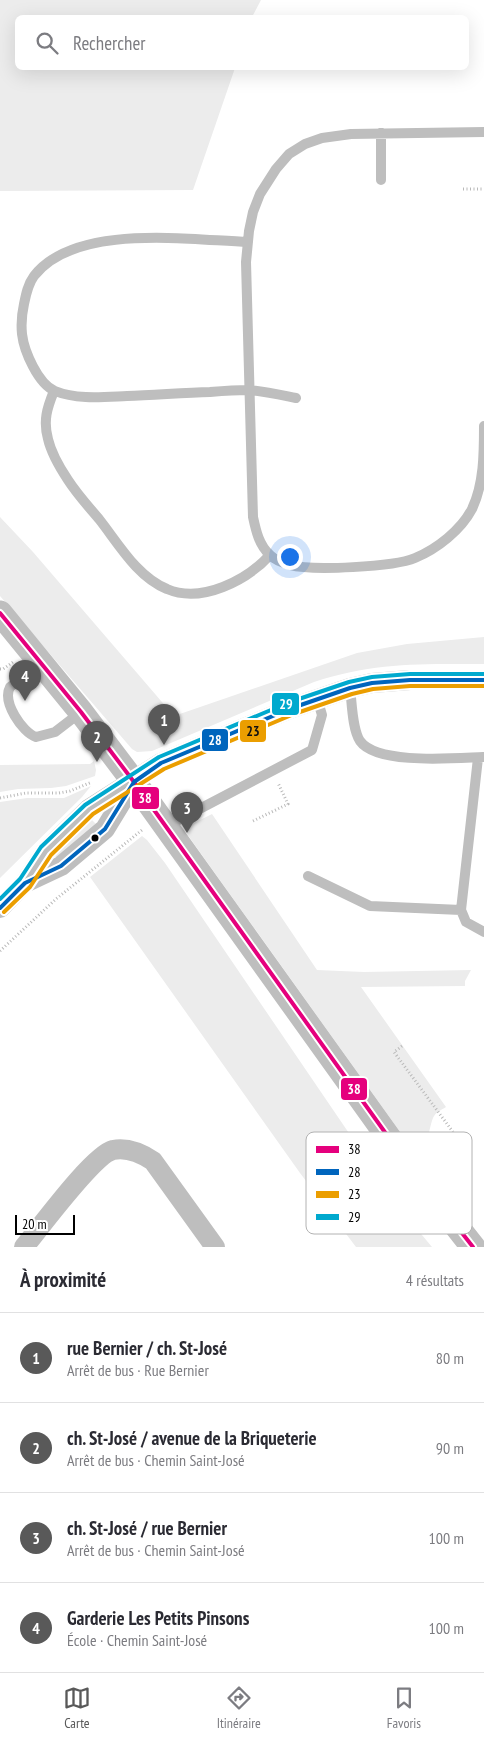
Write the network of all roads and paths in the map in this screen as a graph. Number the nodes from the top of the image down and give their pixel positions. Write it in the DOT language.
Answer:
graph roads {
  1 [pos="484,132"];
  2 [pos="381,134"];
  3 [pos="381,180"];
  4 [pos="463,189"];
  5 [pos="484,189"];
  6 [pos="248,242"];
  7 [pos="249,390"];
  8 [pos="54,391"];
  9 [pos="296,398"];
  10 [pos="484,426"];
  11 [pos="270,555"];
  12 [pos="0,613"];
  13 [pos="16,660"];
  14 [pos="41,663"];
  15 [pos="0,669"];
  16 [pos="484,680"];
  17 [pos="350,688"];
  18 [pos="317,698"];
  19 [pos="81,712"];
  20 [pos="481,758"];
  21 [pos="272,771"];
  22 [pos="97,780"];
  23 [pos="134,782"];
  24 [pos="0,798"];
  25 [pos="253,821"];
  26 [pos="166,826"];
  27 [pos="138,833"];
  28 [pos="308,876"];
  29 [pos="0,908"];
  30 [pos="461,910"];
  31 [pos="484,932"];
  32 [pos="0,952"];
  33 [pos="402,1046"];
  34 [pos="385,1132"];
  35 [pos="453,1132"];
  36 [pos="464,1234"];
  37 [pos="24,1247"];
  38 [pos="215,1247"];
  39 [pos="474,1247"];
  1 -- 2 [label="lane"];
  2 -- 3 [label="lane"];
  2 -- 6 [label="lane"];
  4 -- 5 [label="path"];
  6 -- 7 [label="lane"];
  6 -- 8 [label="lane"];
  7 -- 8 [label="lane"];
  7 -- 9 [label="lane"];
  7 -- 11 [label="lane"];
  8 -- 11 [label="lane"];
  10 -- 11 [label="lane"];
  12 -- 14 [label="street"];
  13 -- 15 [label="path"];
  14 -- 19 [label="street"];
  14 -- 19 [label="lane"];
  16 -- 17 [label="street"];
  17 -- 18 [label="street"];
  17 -- 20 [label="lane"];
  18 -- 21 [label="lane"];
  18 -- 23 [label="street"];
  19 -- 23 [label="street"];
  20 -- 30 [label="lane"];
  21 -- 25 [label="path"];
  21 -- 26 [label="lane"];
  22 -- 24 [label="path"];
  23 -- 26 [label="street"];
  23 -- 29 [label="street"];
  26 -- 34 [label="street"];
  27 -- 32 [label="path"];
  28 -- 30 [label="lane"];
  30 -- 31 [label="lane"];
  33 -- 35 [label="path"];
  36 -- 39 [label="street"];
  37 -- 38 [label="street"];
}
